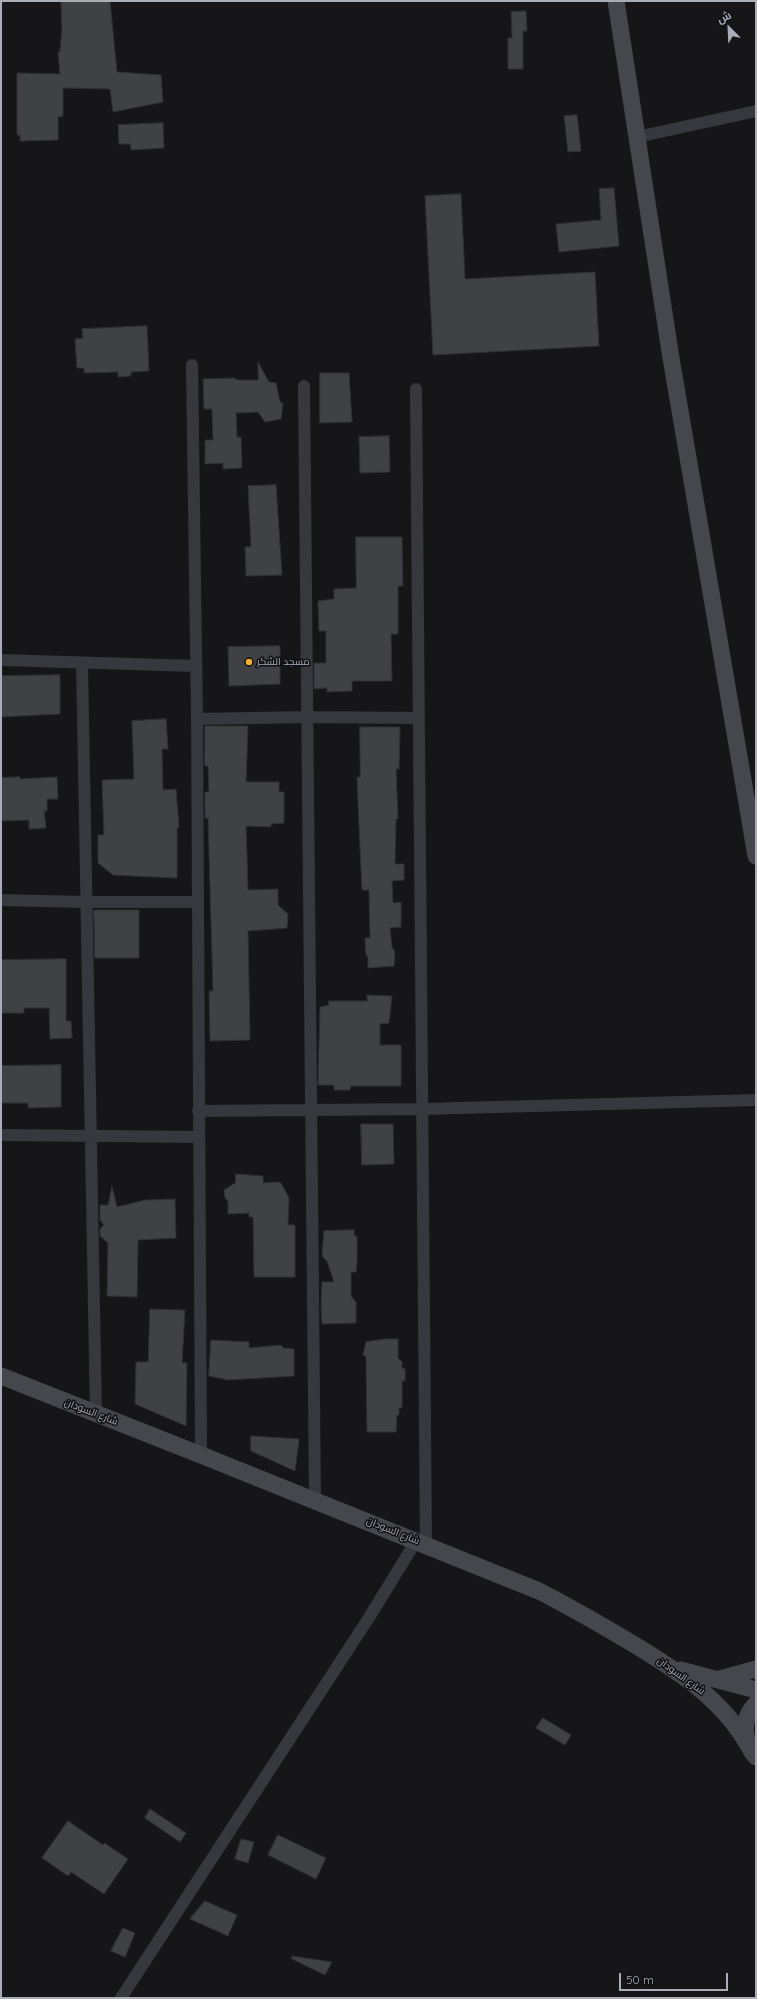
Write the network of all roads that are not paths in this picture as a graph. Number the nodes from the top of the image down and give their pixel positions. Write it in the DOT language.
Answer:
graph roads {
  1 [pos="616,1"];
  2 [pos="756,111"];
  3 [pos="638,137"];
  4 [pos="192,365"];
  5 [pos="304,386"];
  6 [pos="416,389"];
  7 [pos="1,660"];
  8 [pos="82,663"];
  9 [pos="196,666"];
  10 [pos="307,717"];
  11 [pos="419,718"];
  12 [pos="197,719"];
  13 [pos="756,856"];
  14 [pos="1,900"];
  15 [pos="86,902"];
  16 [pos="198,902"];
  17 [pos="756,1100"];
  18 [pos="311,1109"];
  19 [pos="422,1109"];
  20 [pos="198,1110"];
  21 [pos="1,1135"];
  22 [pos="91,1136"];
  23 [pos="199,1137"];
  24 [pos="1,1376"];
  25 [pos="96,1414"];
  26 [pos="201,1454"];
  27 [pos="315,1500"];
  28 [pos="421,1543"];
  29 [pos="674,1668"];
  30 [pos="756,1669"];
  31 [pos="718,1680"];
  32 [pos="756,1690"];
  33 [pos="756,1704"];
  34 [pos="752,1751"];
  35 [pos="121,1998"];
  1 -- 3 [label="main road"];
  2 -- 3 [label="street"];
  3 -- 13 [label="main road"];
  4 -- 9 [label="street"];
  5 -- 10 [label="street"];
  6 -- 11 [label="street"];
  7 -- 8 [label="street"];
  8 -- 9 [label="street"];
  8 -- 15 [label="street"];
  9 -- 12 [label="street"];
  10 -- 11 [label="street"];
  10 -- 12 [label="street"];
  10 -- 18 [label="street"];
  11 -- 19 [label="street"];
  12 -- 16 [label="street"];
  14 -- 15 [label="street"];
  15 -- 16 [label="street"];
  15 -- 22 [label="street"];
  16 -- 20 [label="street"];
  17 -- 19 [label="street"];
  18 -- 19 [label="street"];
  18 -- 20 [label="street"];
  18 -- 27 [label="street"];
  19 -- 28 [label="street"];
  20 -- 23 [label="street"];
  21 -- 22 [label="street"];
  22 -- 23 [label="street"];
  22 -- 25 [label="street"];
  23 -- 26 [label="street"];
  24 -- 25 [label="main road, شارع السودان"];
  25 -- 26 [label="main road, شارع السودان"];
  26 -- 27 [label="main road, شارع السودان"];
  27 -- 28 [label="main road, شارع السودان"];
  28 -- 29 [label="main road, شارع السودان"];
  28 -- 35 [label="street"];
  29 -- 31 [label="main road"];
  29 -- 34 [label="main road, شارع السودان"];
  30 -- 31 [label="main road"];
  31 -- 32 [label="main road"];
  33 -- 34 [label="main road"];
}
